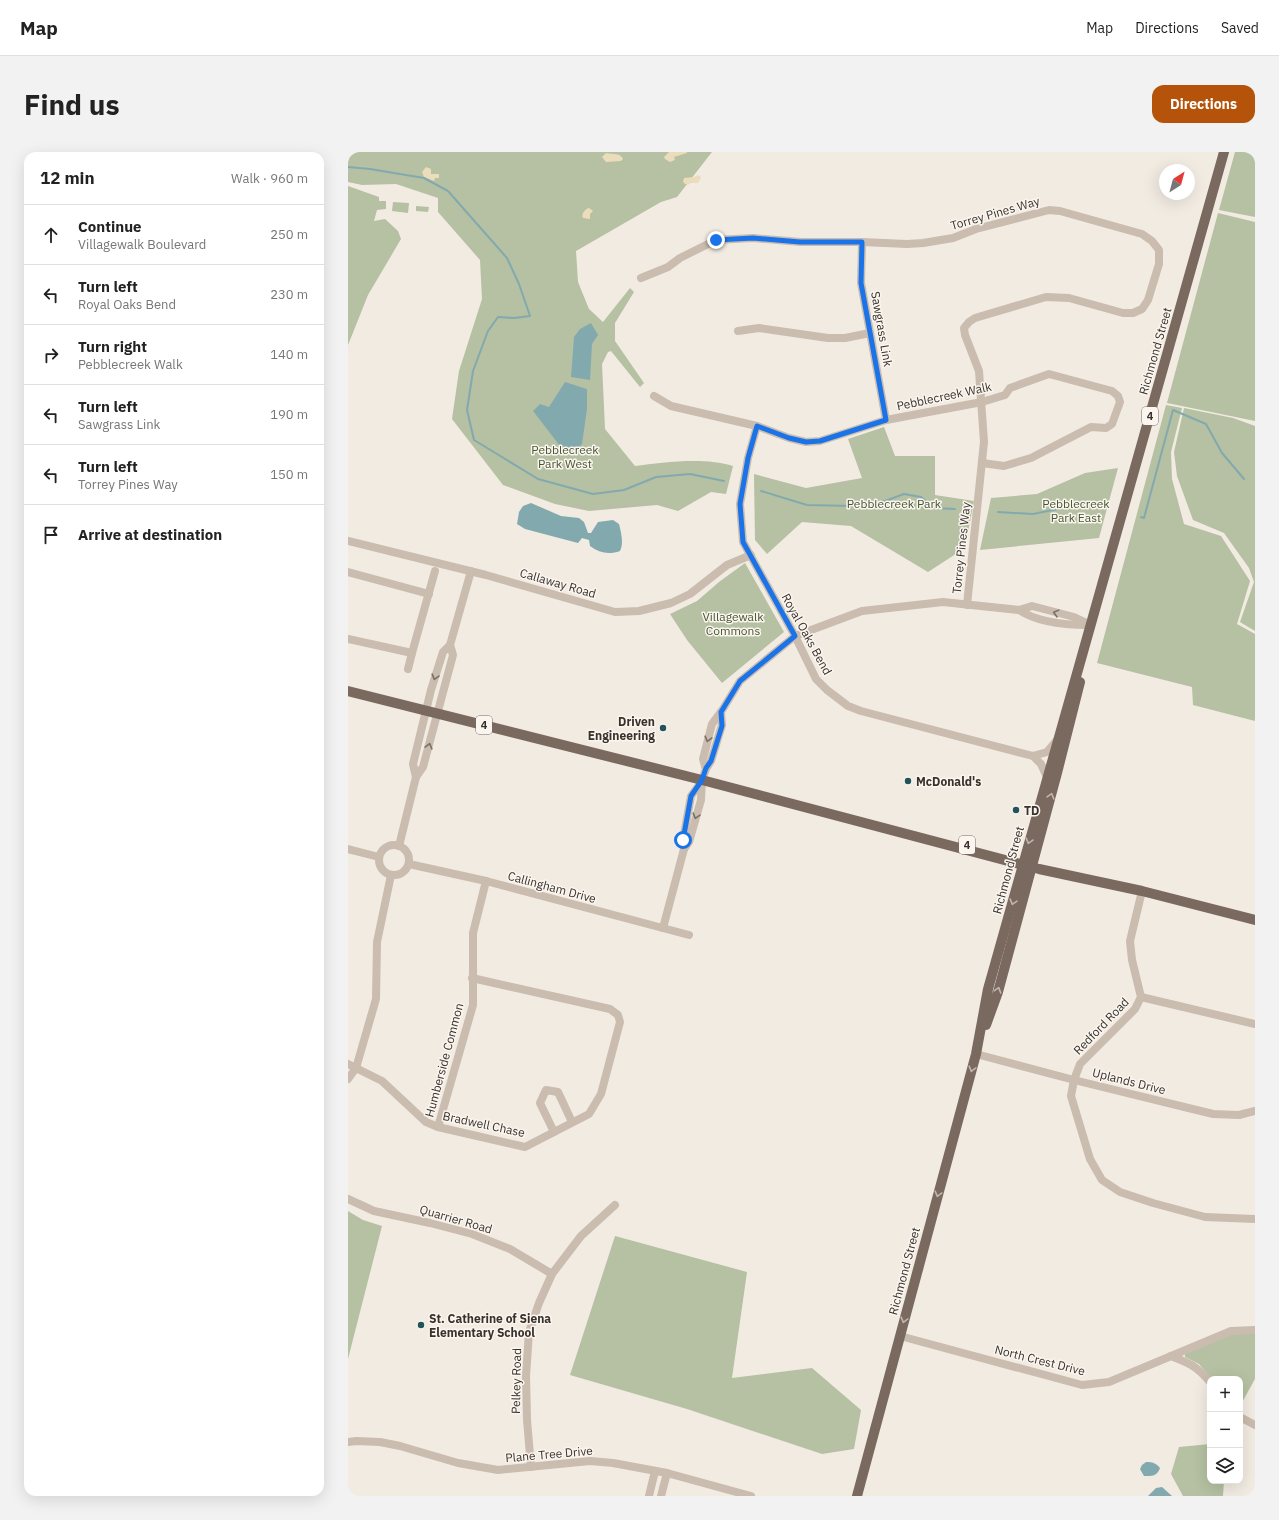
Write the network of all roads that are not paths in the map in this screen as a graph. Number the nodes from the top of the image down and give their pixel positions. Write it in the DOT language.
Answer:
graph roads {
  1 [pos="1224,152"];
  2 [pos="862,242"];
  3 [pos="642,278"];
  4 [pos="738,331"];
  5 [pos="870,333"];
  6 [pos="654,396"];
  7 [pos="982,402"];
  8 [pos="886,420"];
  9 [pos="757,426"];
  10 [pos="982,464"];
  11 [pos="348,540"];
  12 [pos="751,555"];
  13 [pos="435,571"];
  14 [pos="471,571"];
  15 [pos="348,572"];
  16 [pos="428,594"];
  17 [pos="966,605"];
  18 [pos="1091,625"];
  19 [pos="795,636"];
  20 [pos="348,639"];
  21 [pos="450,645"];
  22 [pos="412,653"];
  23 [pos="408,669"];
  24 [pos="348,691"];
  25 [pos="426,711"];
  26 [pos="437,713"];
  27 [pos="1057,740"];
  28 [pos="1033,756"];
  29 [pos="416,777"];
  30 [pos="1047,777"];
  31 [pos="702,780"];
  32 [pos="399,846"];
  33 [pos="348,849"];
  34 [pos="379,857"];
  35 [pos="1028,863"];
  36 [pos="409,864"];
  37 [pos="391,875"];
  38 [pos="486,881"];
  39 [pos="1142,891"];
  40 [pos="1255,920"];
  41 [pos="663,928"];
  42 [pos="689,935"];
  43 [pos="472,978"];
  44 [pos="1141,997"];
  45 [pos="1255,1024"];
  46 [pos="976,1054"];
  47 [pos="348,1064"];
  48 [pos="356,1068"];
  49 [pos="348,1079"];
  50 [pos="1074,1080"];
  51 [pos="1255,1111"];
  52 [pos="572,1122"];
  53 [pos="438,1127"];
  54 [pos="554,1132"];
  55 [pos="348,1199"];
  56 [pos="615,1205"];
  57 [pos="1255,1218"];
  58 [pos="552,1274"];
  59 [pos="1255,1330"];
  60 [pos="900,1336"];
  61 [pos="1171,1356"];
  62 [pos="1207,1378"];
  63 [pos="1243,1419"];
  64 [pos="1255,1425"];
  65 [pos="348,1442"];
  66 [pos="531,1467"];
  67 [pos="655,1471"];
  68 [pos="667,1473"];
  69 [pos="649,1496"];
  70 [pos="661,1496"];
  71 [pos="751,1496"];
  72 [pos="857,1496"];
  1 -- 18 [label="main road, Richmond Street / 4"];
  2 -- 3 [label="street, Torrey Pines Way"];
  2 -- 5 [label="street, Sawgrass Link"];
  2 -- 7 [label="street, Torrey Pines Way"];
  4 -- 5 [label="street"];
  5 -- 8 [label="street, Sawgrass Link"];
  6 -- 9 [label="street, Pebblecreek Walk"];
  7 -- 8 [label="street, Pebblecreek Walk"];
  7 -- 10 [label="street, Torrey Pines Way"];
  7 -- 10 [label="street, Pebblecreek Walk"];
  8 -- 9 [label="street, Pebblecreek Walk"];
  9 -- 12 [label="street, Royal Oaks Bend"];
  10 -- 17 [label="street, Torrey Pines Way"];
  11 -- 14 [label="street, Callaway Road"];
  12 -- 14 [label="street, Callaway Road"];
  12 -- 19 [label="street, Royal Oaks Bend"];
  13 -- 16 [label="street"];
  14 -- 21 [label="street"];
  15 -- 16 [label="street"];
  16 -- 22 [label="street"];
  17 -- 18 [label="street"];
  17 -- 19 [label="street"];
  18 -- 27 [label="main road, Richmond Street / 4"];
  35 -- 18 [label="main road, Richmond Street, one-way"];
  19 -- 28 [label="street, Royal Oaks Bend"];
  19 -- 31 [label="street"];
  20 -- 22 [label="street"];
  21 -- 25 [label="street, one-way"];
  21 -- 26 [label="street"];
  22 -- 23 [label="street"];
  24 -- 25 [label="main road, 4"];
  25 -- 26 [label="main road, 4"];
  25 -- 29 [label="street"];
  29 -- 26 [label="street, one-way"];
  26 -- 31 [label="main road, 4"];
  27 -- 28 [label="street"];
  27 -- 30 [label="main road, Richmond Street / 4"];
  28 -- 30 [label="street"];
  29 -- 32 [label="street"];
  30 -- 35 [label="main road, Richmond Street / 4, one-way"];
  31 -- 35 [label="main road, 4"];
  31 -- 41 [label="street"];
  32 -- 34 [label="street"];
  32 -- 36 [label="street"];
  33 -- 34 [label="street"];
  34 -- 37 [label="street"];
  35 -- 39 [label="main road"];
  35 -- 46 [label="main road, Richmond Street"];
  36 -- 37 [label="street"];
  36 -- 38 [label="street, Callingham Drive"];
  37 -- 48 [label="street"];
  38 -- 41 [label="street, Callingham Drive"];
  38 -- 43 [label="street, Humberside Common"];
  39 -- 40 [label="main road"];
  39 -- 44 [label="street, Redford Road"];
  41 -- 42 [label="street, Callingham Drive"];
  43 -- 52 [label="street, Bradwell Chase"];
  43 -- 53 [label="street, Humberside Common"];
  44 -- 45 [label="street"];
  44 -- 50 [label="street, Redford Road"];
  46 -- 50 [label="street, Uplands Drive"];
  46 -- 60 [label="main road, Richmond Street, one-way"];
  47 -- 48 [label="street, Bradwell Chase"];
  48 -- 49 [label="street"];
  48 -- 53 [label="street, Bradwell Chase"];
  50 -- 51 [label="street, Uplands Drive"];
  50 -- 57 [label="street, Redford Road"];
  52 -- 54 [label="street, Bradwell Chase"];
  52 -- 54 [label="street"];
  53 -- 54 [label="street, Bradwell Chase"];
  55 -- 58 [label="street, Quarrier Road"];
  56 -- 58 [label="street, Pelkey Road"];
  58 -- 66 [label="street, Pelkey Road"];
  59 -- 61 [label="street, North Crest Drive"];
  60 -- 61 [label="street, North Crest Drive"];
  60 -- 72 [label="main road, Richmond Street"];
  61 -- 62 [label="street"];
  63 -- 64 [label="street"];
  65 -- 66 [label="street, Plane Tree Drive"];
  66 -- 67 [label="street, Plane Tree Drive"];
  67 -- 68 [label="street, Plane Tree Drive"];
  67 -- 69 [label="street"];
  68 -- 70 [label="street"];
  68 -- 71 [label="street, Plane Tree Drive"];
}
